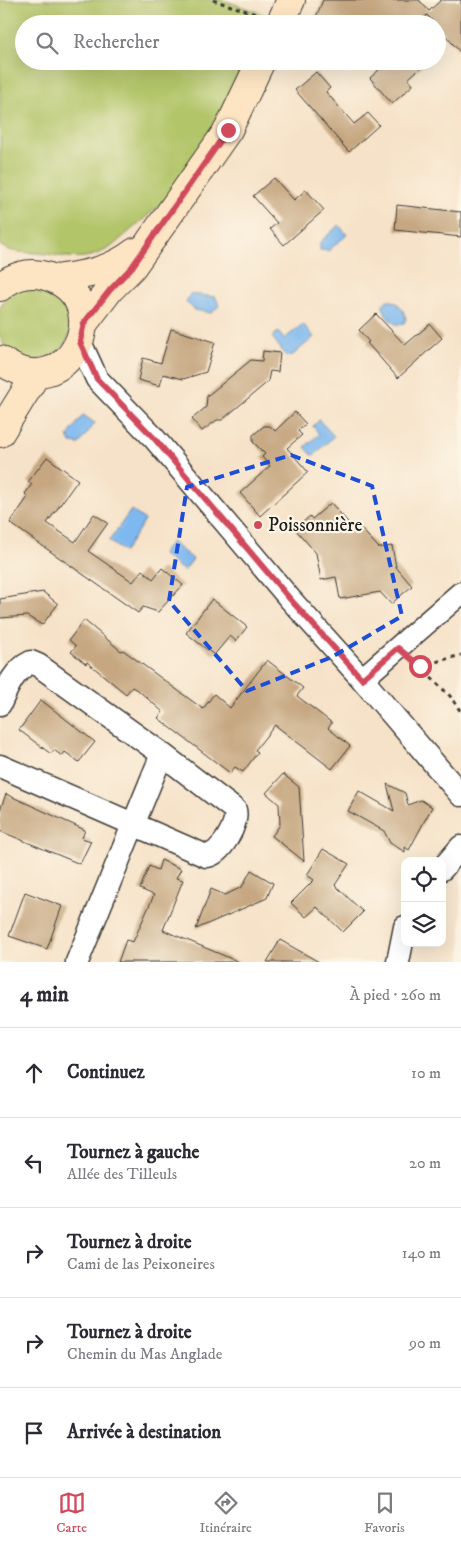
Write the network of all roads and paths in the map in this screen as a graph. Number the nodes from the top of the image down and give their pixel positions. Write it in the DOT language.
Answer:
graph roads {
  1 [pos="214,0"];
  2 [pos="291,0"];
  3 [pos="256,15"];
  4 [pos="275,15"];
  5 [pos="257,70"];
  6 [pos="149,240"];
  7 [pos="8,276"];
  8 [pos="56,279"];
  9 [pos="82,332"];
  10 [pos="0,360"];
  11 [pos="64,363"];
  12 [pos="0,364"];
  13 [pos="37,373"];
  14 [pos="97,379"];
  15 [pos="2,428"];
  16 [pos="461,593"];
  17 [pos="398,648"];
  18 [pos="461,655"];
  19 [pos="420,666"];
  20 [pos="362,679"];
  21 [pos="0,704"];
  22 [pos="461,712"];
  23 [pos="162,754"];
  24 [pos="0,766"];
  25 [pos="461,795"];
  26 [pos="133,825"];
  27 [pos="461,847"];
  28 [pos="446,864"];
  29 [pos="401,947"];
  30 [pos="77,962"];
  31 [pos="398,962"];
  1 -- 3 [label="path"];
  2 -- 4 [label="street"];
  5 -- 6 [label="street"];
  6 -- 8 [label="street"];
  6 -- 9 [label="street"];
  7 -- 8 [label="street"];
  8 -- 9 [label="street"];
  9 -- 11 [label="street"];
  9 -- 14 [label="street"];
  10 -- 13 [label="street"];
  11 -- 13 [label="street"];
  11 -- 14 [label="street"];
  12 -- 15 [label="street"];
  13 -- 15 [label="street"];
  14 -- 20 [label="street"];
  16 -- 17 [label="street"];
  17 -- 19 [label="path"];
  17 -- 20 [label="street"];
  18 -- 19 [label="path"];
  19 -- 22 [label="path"];
  20 -- 25 [label="street"];
  21 -- 23 [label="street"];
  23 -- 26 [label="street"];
  23 -- 26 [label="street"];
  24 -- 26 [label="street"];
  26 -- 30 [label="street"];
  27 -- 28 [label="street"];
  29 -- 31 [label="street"];
}
